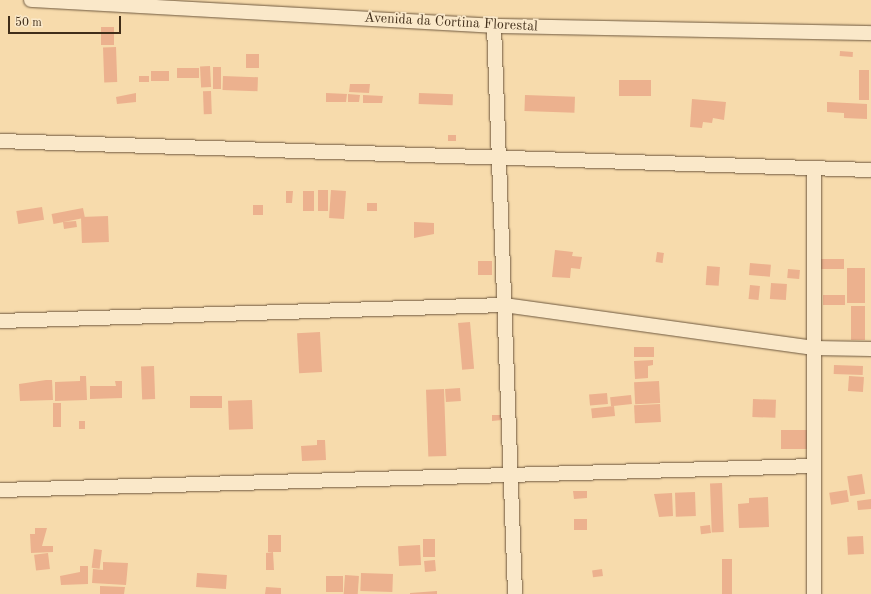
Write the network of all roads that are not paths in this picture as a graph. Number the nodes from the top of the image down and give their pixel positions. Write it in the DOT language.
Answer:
graph roads {
  1 [pos="31,0"];
  2 [pos="494,26"];
  3 [pos="871,33"];
  4 [pos="0,141"];
  5 [pos="499,157"];
  6 [pos="814,168"];
  7 [pos="871,170"];
  8 [pos="504,305"];
  9 [pos="0,321"];
  10 [pos="814,348"];
  11 [pos="871,349"];
  12 [pos="814,466"];
  13 [pos="510,473"];
  14 [pos="0,490"];
  15 [pos="515,594"];
  16 [pos="814,594"];
  1 -- 2 [label="street, Avenida da Cortina Florestal"];
  2 -- 3 [label="street, Avenida da Cortina Florestal"];
  2 -- 5 [label="street"];
  4 -- 5 [label="street"];
  5 -- 6 [label="street"];
  5 -- 8 [label="street"];
  6 -- 7 [label="street"];
  6 -- 10 [label="street"];
  8 -- 9 [label="street"];
  8 -- 10 [label="street"];
  8 -- 13 [label="street"];
  10 -- 11 [label="street"];
  10 -- 12 [label="street"];
  12 -- 13 [label="street"];
  12 -- 16 [label="street"];
  13 -- 14 [label="street"];
  13 -- 15 [label="street"];
}
